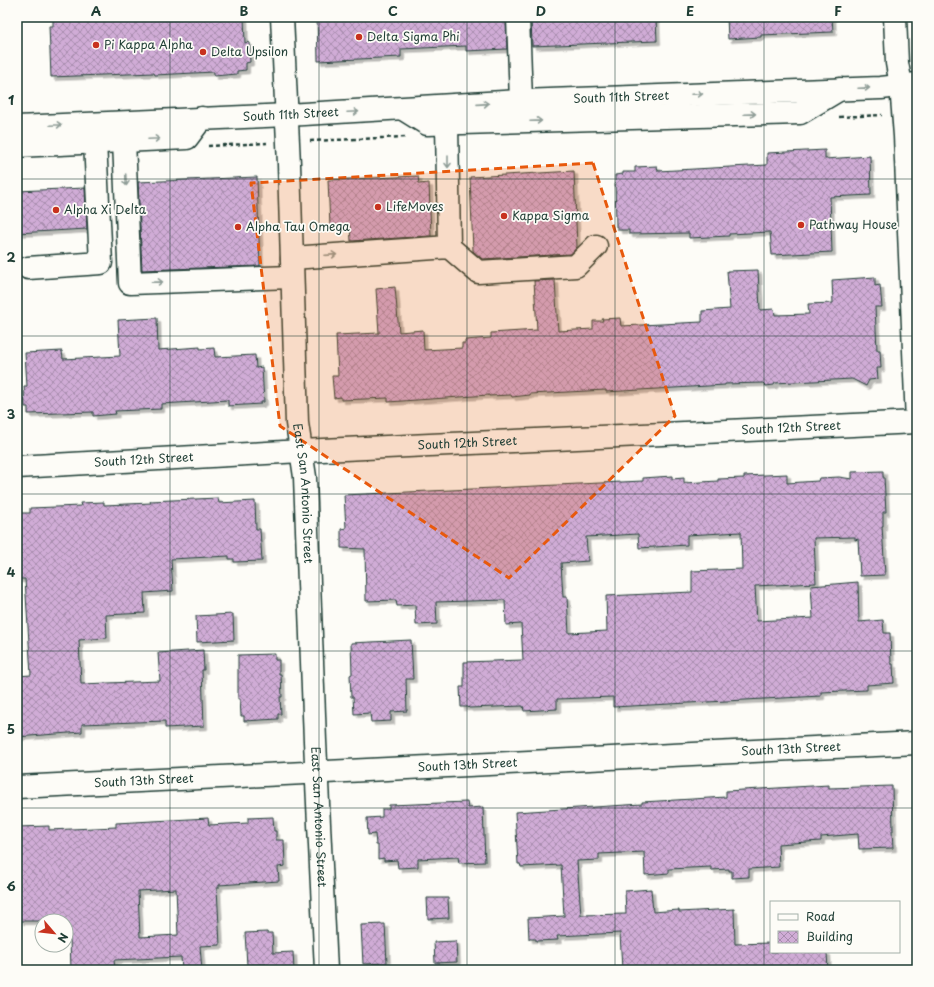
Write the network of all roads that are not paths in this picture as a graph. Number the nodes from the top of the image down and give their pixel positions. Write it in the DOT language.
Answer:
graph roads {
  1 [pos="282,17"];
  2 [pos="518,17"];
  3 [pos="896,17"];
  4 [pos="909,85"];
  5 [pos="840,89"];
  6 [pos="521,101"];
  7 [pos="403,109"];
  8 [pos="286,115"];
  9 [pos="202,118"];
  10 [pos="437,124"];
  11 [pos="17,126"];
  12 [pos="124,141"];
  13 [pos="95,142"];
  14 [pos="17,146"];
  15 [pos="596,246"];
  16 [pos="449,247"];
  17 [pos="28,268"];
  18 [pos="292,268"];
  19 [pos="917,422"];
  20 [pos="301,451"];
  21 [pos="17,467"];
  22 [pos="917,743"];
  23 [pos="317,773"];
  24 [pos="17,787"];
  25 [pos="326,970"];
  1 -- 8 [label="street, East San Antonio Street"];
  2 -- 6 [label="street"];
  3 -- 4 [label="street"];
  5 -- 4 [label="street, South 11th Street, one-way"];
  4 -- 19 [label="street"];
  6 -- 5 [label="street, South 11th Street, one-way"];
  10 -- 5 [label="street, South 11th Street, one-way"];
  7 -- 6 [label="street, South 11th Street, one-way"];
  8 -- 7 [label="street, South 11th Street, one-way"];
  7 -- 10 [label="street"];
  8 -- 9 [label="street, South 11th Street"];
  8 -- 18 [label="street, East San Antonio Street"];
  11 -- 9 [label="street, South 11th Street, one-way"];
  12 -- 9 [label="street, one-way"];
  10 -- 16 [label="street, one-way"];
  12 -- 13 [label="street"];
  12 -- 18 [label="street, one-way"];
  13 -- 14 [label="street"];
  13 -- 17 [label="street"];
  15 -- 16 [label="street"];
  18 -- 16 [label="street, one-way"];
  18 -- 20 [label="street, East San Antonio Street"];
  19 -- 20 [label="street, South 12th Street"];
  20 -- 21 [label="street, South 12th Street"];
  20 -- 23 [label="street, East San Antonio Street"];
  22 -- 23 [label="street, South 13th Street"];
  23 -- 24 [label="street, South 13th Street"];
  23 -- 25 [label="street, East San Antonio Street"];
}
